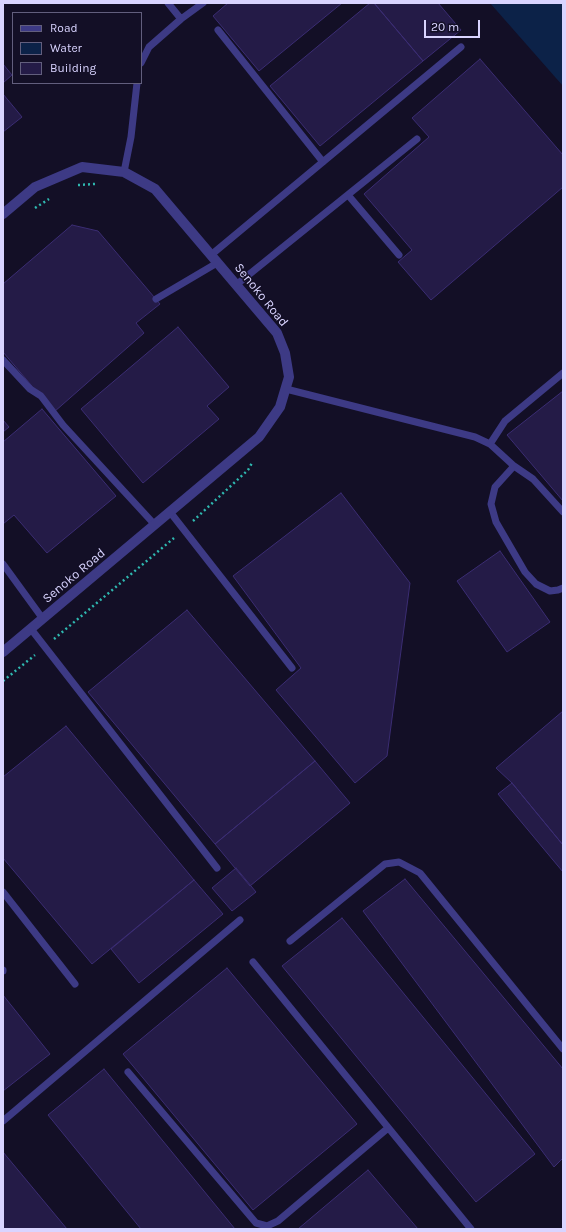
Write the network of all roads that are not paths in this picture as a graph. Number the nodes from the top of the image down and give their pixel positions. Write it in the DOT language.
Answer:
graph roads {
  1 [pos="168,3"];
  2 [pos="203,3"];
  3 [pos="181,19"];
  4 [pos="218,30"];
  5 [pos="461,47"];
  6 [pos="142,60"];
  7 [pos="136,84"];
  8 [pos="417,139"];
  9 [pos="323,162"];
  10 [pos="124,172"];
  11 [pos="348,195"];
  12 [pos="3,214"];
  13 [pos="399,255"];
  14 [pos="214,259"];
  15 [pos="236,285"];
  16 [pos="156,299"];
  17 [pos="3,360"];
  18 [pos="563,373"];
  19 [pos="286,389"];
  20 [pos="490,444"];
  21 [pos="514,466"];
  22 [pos="170,512"];
  23 [pos="563,512"];
  24 [pos="155,525"];
  25 [pos="3,564"];
  26 [pos="563,588"];
  27 [pos="43,619"];
  28 [pos="31,629"];
  29 [pos="3,652"];
  30 [pos="292,668"];
  31 [pos="217,868"];
  32 [pos="3,892"];
  33 [pos="240,920"];
  34 [pos="290,941"];
  35 [pos="253,962"];
  36 [pos="74,984"];
  37 [pos="563,1049"];
  38 [pos="128,1072"];
  39 [pos="3,1121"];
  40 [pos="388,1128"];
  41 [pos="471,1229"];
  1 -- 3 [label="lane"];
  2 -- 3 [label="lane"];
  3 -- 6 [label="lane"];
  4 -- 9 [label="lane"];
  5 -- 9 [label="lane"];
  7 -- 10 [label="lane"];
  8 -- 11 [label="lane"];
  9 -- 14 [label="lane"];
  10 -- 12 [label="street, Senoko Road"];
  10 -- 14 [label="street, Senoko Road"];
  11 -- 13 [label="lane"];
  11 -- 15 [label="lane"];
  14 -- 15 [label="street, Senoko Road"];
  14 -- 16 [label="lane"];
  15 -- 19 [label="street, Senoko Road"];
  17 -- 24 [label="lane"];
  18 -- 20 [label="lane"];
  19 -- 20 [label="lane"];
  19 -- 22 [label="street, Senoko Road"];
  20 -- 21 [label="lane"];
  21 -- 23 [label="lane"];
  21 -- 26 [label="lane"];
  22 -- 24 [label="street, Senoko Road"];
  22 -- 30 [label="lane"];
  24 -- 27 [label="street, Senoko Road"];
  25 -- 27 [label="lane"];
  27 -- 28 [label="street, Senoko Road"];
  28 -- 29 [label="street, Senoko Road"];
  28 -- 31 [label="lane"];
  32 -- 36 [label="lane"];
  33 -- 39 [label="lane"];
  34 -- 37 [label="lane"];
  35 -- 40 [label="lane"];
  38 -- 40 [label="lane"];
  40 -- 41 [label="lane"];
}
